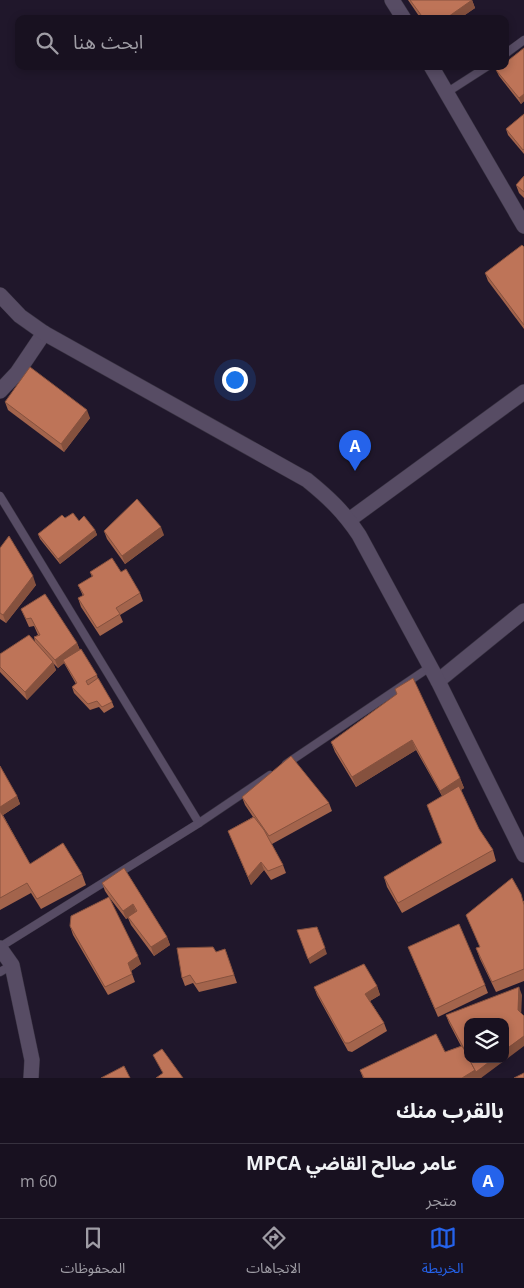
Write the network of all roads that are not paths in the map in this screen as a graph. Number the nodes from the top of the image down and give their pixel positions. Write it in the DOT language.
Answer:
graph roads {
  1 [pos="392,0"];
  2 [pos="401,15"];
  3 [pos="524,40"];
  4 [pos="509,51"];
  5 [pos="433,70"];
  6 [pos="482,70"];
  7 [pos="446,93"];
  8 [pos="524,226"];
  9 [pos="0,295"];
  10 [pos="44,333"];
  11 [pos="0,391"];
  12 [pos="524,392"];
  13 [pos="0,496"];
  14 [pos="349,520"];
  15 [pos="524,612"];
  16 [pos="430,666"];
  17 [pos="438,680"];
  18 [pos="282,767"];
  19 [pos="273,772"];
  20 [pos="199,822"];
  21 [pos="522,847"];
  22 [pos="0,947"];
  23 [pos="6,968"];
  24 [pos="31,1078"];
  1 -- 2 [label="street"];
  3 -- 4 [label="lane"];
  5 -- 7 [label="street"];
  6 -- 7 [label="lane"];
  7 -- 8 [label="street"];
  9 -- 10 [label="street"];
  10 -- 11 [label="street"];
  10 -- 14 [label="street"];
  12 -- 14 [label="street"];
  13 -- 20 [label="lane"];
  14 -- 16 [label="street"];
  15 -- 17 [label="street"];
  16 -- 17 [label="street"];
  16 -- 18 [label="lane"];
  17 -- 21 [label="street"];
  19 -- 20 [label="lane"];
  20 -- 22 [label="lane"];
  22 -- 23 [label="street"];
  23 -- 24 [label="street"];
}
